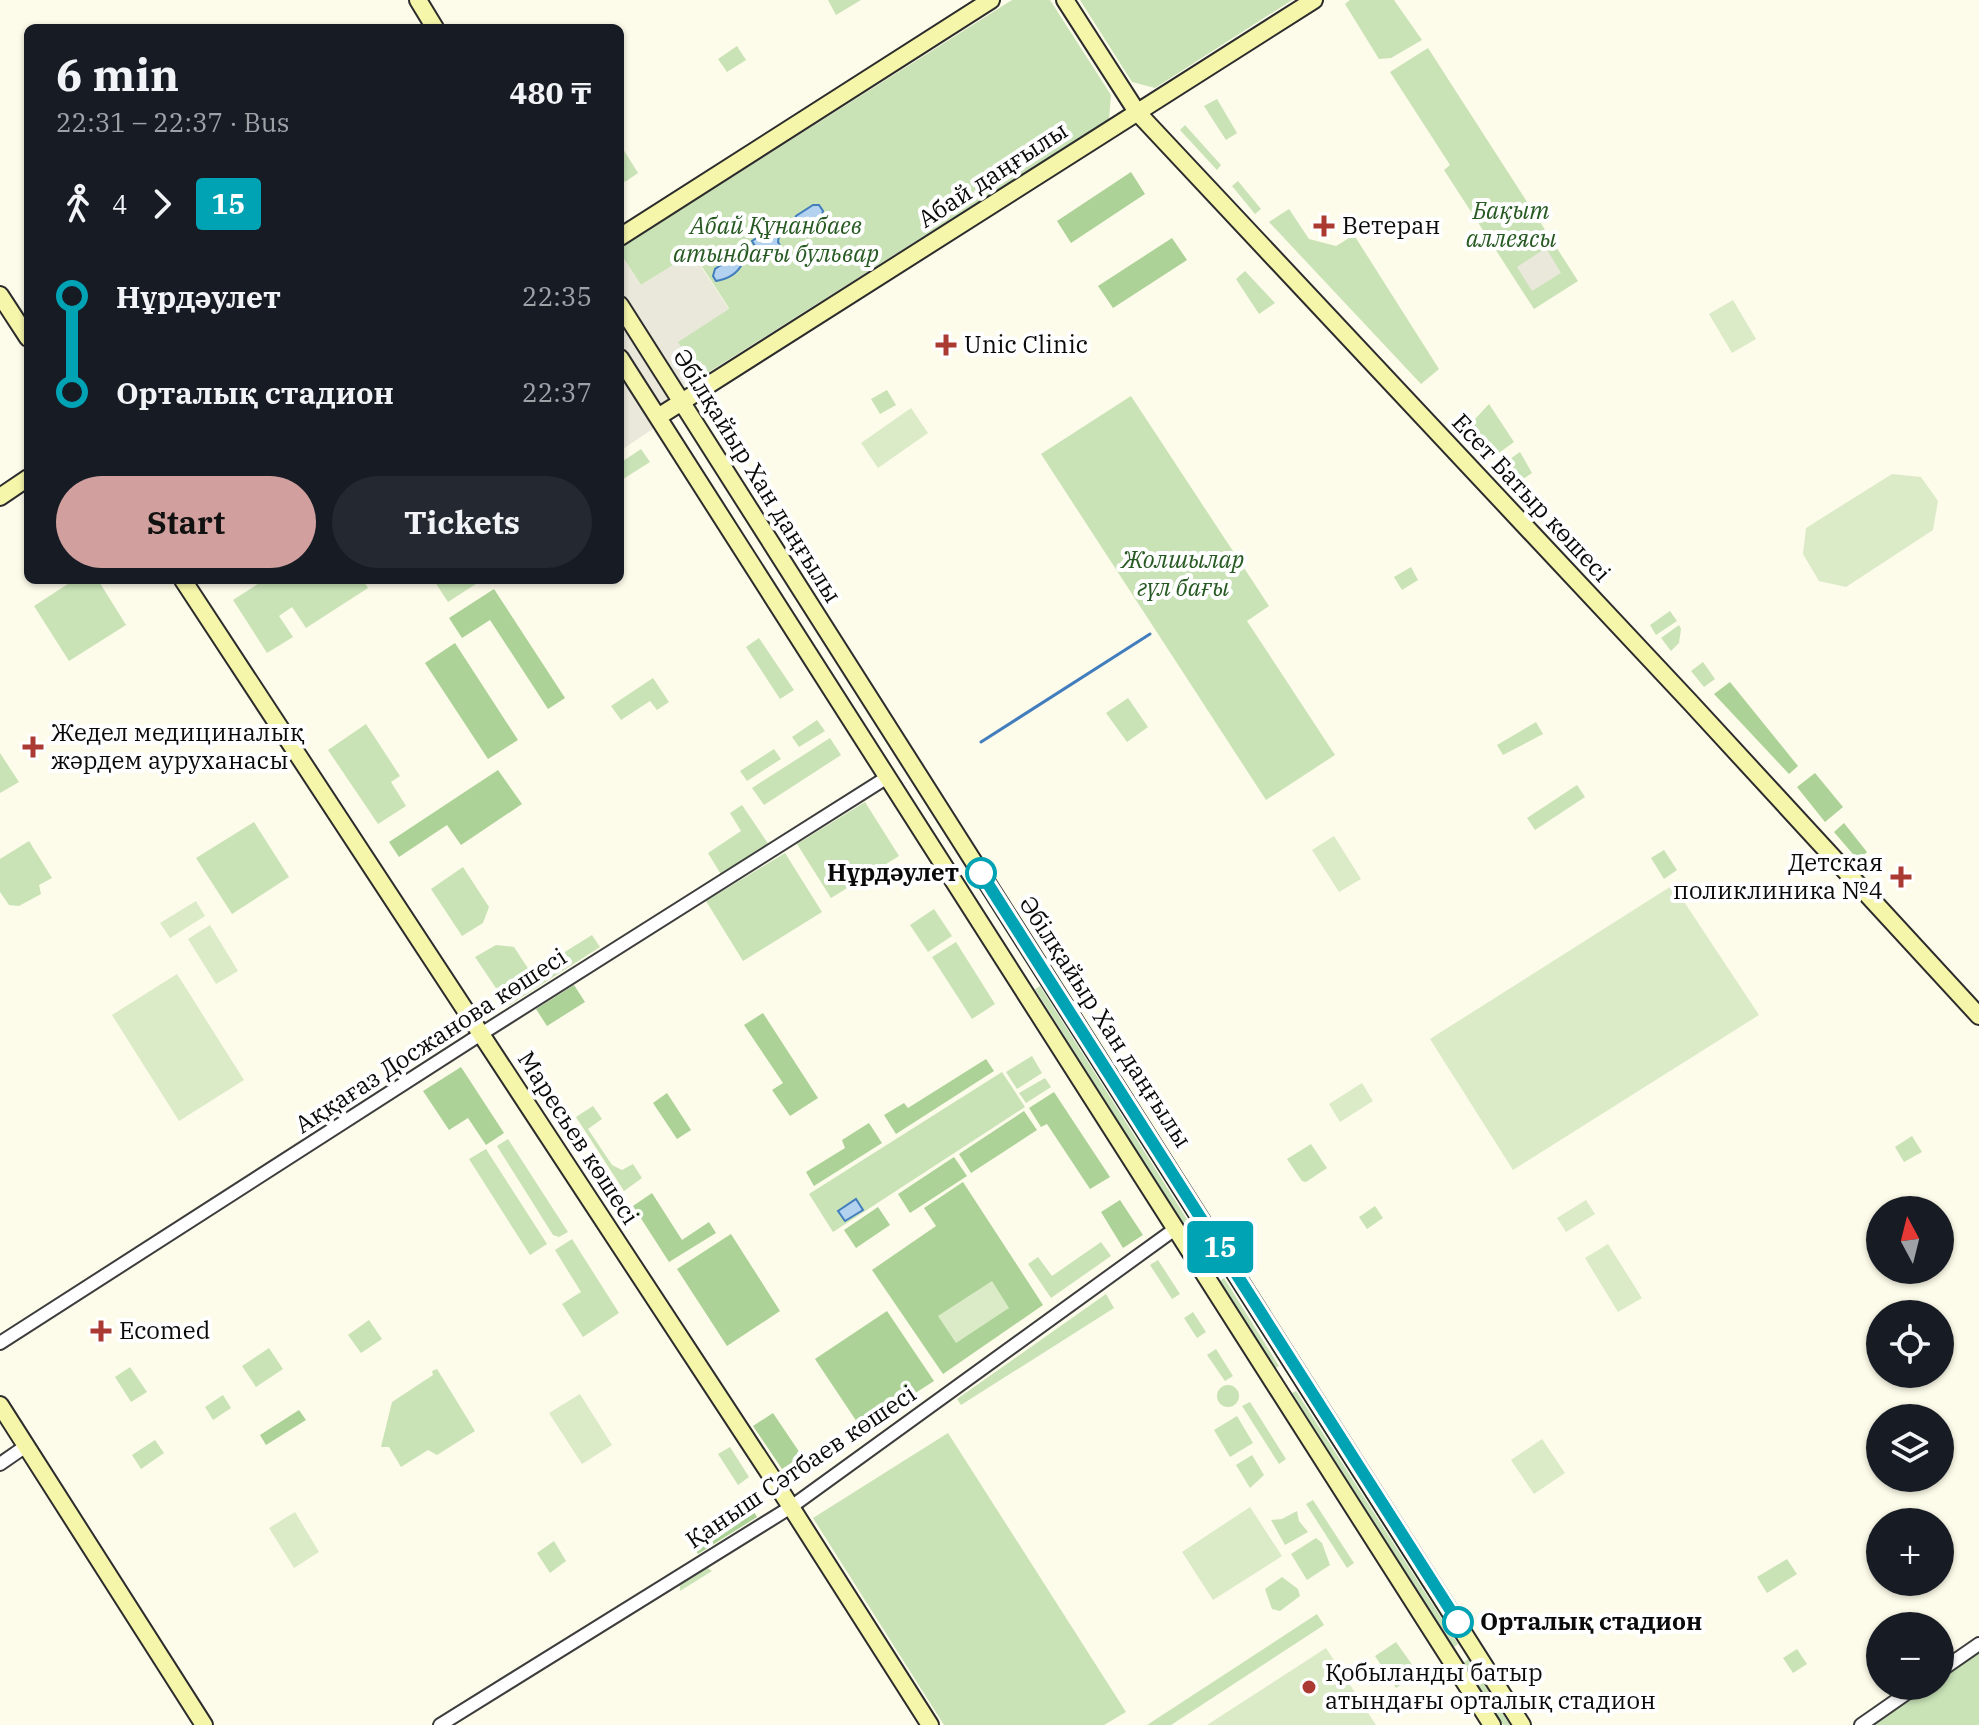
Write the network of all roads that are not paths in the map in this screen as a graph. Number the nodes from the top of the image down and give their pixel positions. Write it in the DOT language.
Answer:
graph roads {
  1 [pos="418,0"];
  2 [pos="991,0"];
  3 [pos="1065,0"];
  4 [pos="1314,0"];
  5 [pos="433,24"];
  6 [pos="1137,112"];
  7 [pos="624,234"];
  8 [pos="0,295"];
  9 [pos="624,311"];
  10 [pos="24,332"];
  11 [pos="624,364"];
  12 [pos="682,402"];
  13 [pos="658,417"];
  14 [pos="724,467"];
  15 [pos="24,481"];
  16 [pos="700,484"];
  17 [pos="0,497"];
  18 [pos="186,584"];
  19 [pos="806,597"];
  20 [pos="782,612"];
  21 [pos="886,778"];
  22 [pos="1039,964"];
  23 [pos="1015,980"];
  24 [pos="1979,1016"];
  25 [pos="481,1034"];
  26 [pos="1175,1229"];
  27 [pos="0,1343"];
  28 [pos="1297,1367"];
  29 [pos="1274,1383"];
  30 [pos="0,1405"];
  31 [pos="26,1446"];
  32 [pos="0,1464"];
  33 [pos="791,1507"];
  34 [pos="1979,1644"];
  35 [pos="1954,1661"];
  36 [pos="1897,1700"];
  37 [pos="204,1725"];
  38 [pos="440,1725"];
  39 [pos="930,1725"];
  40 [pos="1492,1725"];
  41 [pos="1522,1725"];
  42 [pos="1861,1725"];
  1 -- 5 [label="main road"];
  2 -- 7 [label="main road"];
  3 -- 6 [label="main road, Есет Батыр көшесі"];
  4 -- 6 [label="main road, Абай даңғылы"];
  6 -- 12 [label="main road, Абай даңғылы"];
  6 -- 24 [label="main road, Есет Батыр көшесі"];
  8 -- 10 [label="main road"];
  9 -- 12 [label="main road, Әбілқайыр Хан даңғылы"];
  11 -- 13 [label="main road"];
  12 -- 13 [label="main road, Абай даңғылы"];
  12 -- 14 [label="main road, Әбілқайыр Хан даңғылы"];
  13 -- 16 [label="main road"];
  14 -- 16 [label="main road"];
  14 -- 19 [label="main road, Әбілқайыр Хан даңғылы"];
  15 -- 17 [label="main road"];
  16 -- 20 [label="main road"];
  18 -- 25 [label="main road, Маресьев көшесі"];
  19 -- 20 [label="main road"];
  19 -- 22 [label="main road, Әбілқайыр Хан даңғылы"];
  20 -- 21 [label="main road"];
  21 -- 23 [label="main road"];
  21 -- 25 [label="street, Аққағаз Досжанова көшесі"];
  22 -- 23 [label="main road"];
  22 -- 28 [label="main road, Әбілқайыр Хан даңғылы"];
  23 -- 26 [label="main road"];
  25 -- 27 [label="street, Аққағаз Досжанова көшесі"];
  25 -- 33 [label="main road, Маресьев көшесі"];
  26 -- 29 [label="main road"];
  26 -- 33 [label="street, Қаныш Сәтбаев көшесі"];
  28 -- 29 [label="main road"];
  28 -- 41 [label="main road, Әбілқайыр Хан даңғылы"];
  29 -- 40 [label="main road"];
  30 -- 31 [label="main road"];
  31 -- 32 [label="street"];
  31 -- 37 [label="main road"];
  33 -- 38 [label="street, Қаныш Сәтбаев көшесі"];
  33 -- 39 [label="main road, Маресьев көшесі"];
  34 -- 35 [label="street"];
  36 -- 42 [label="street"];
}
